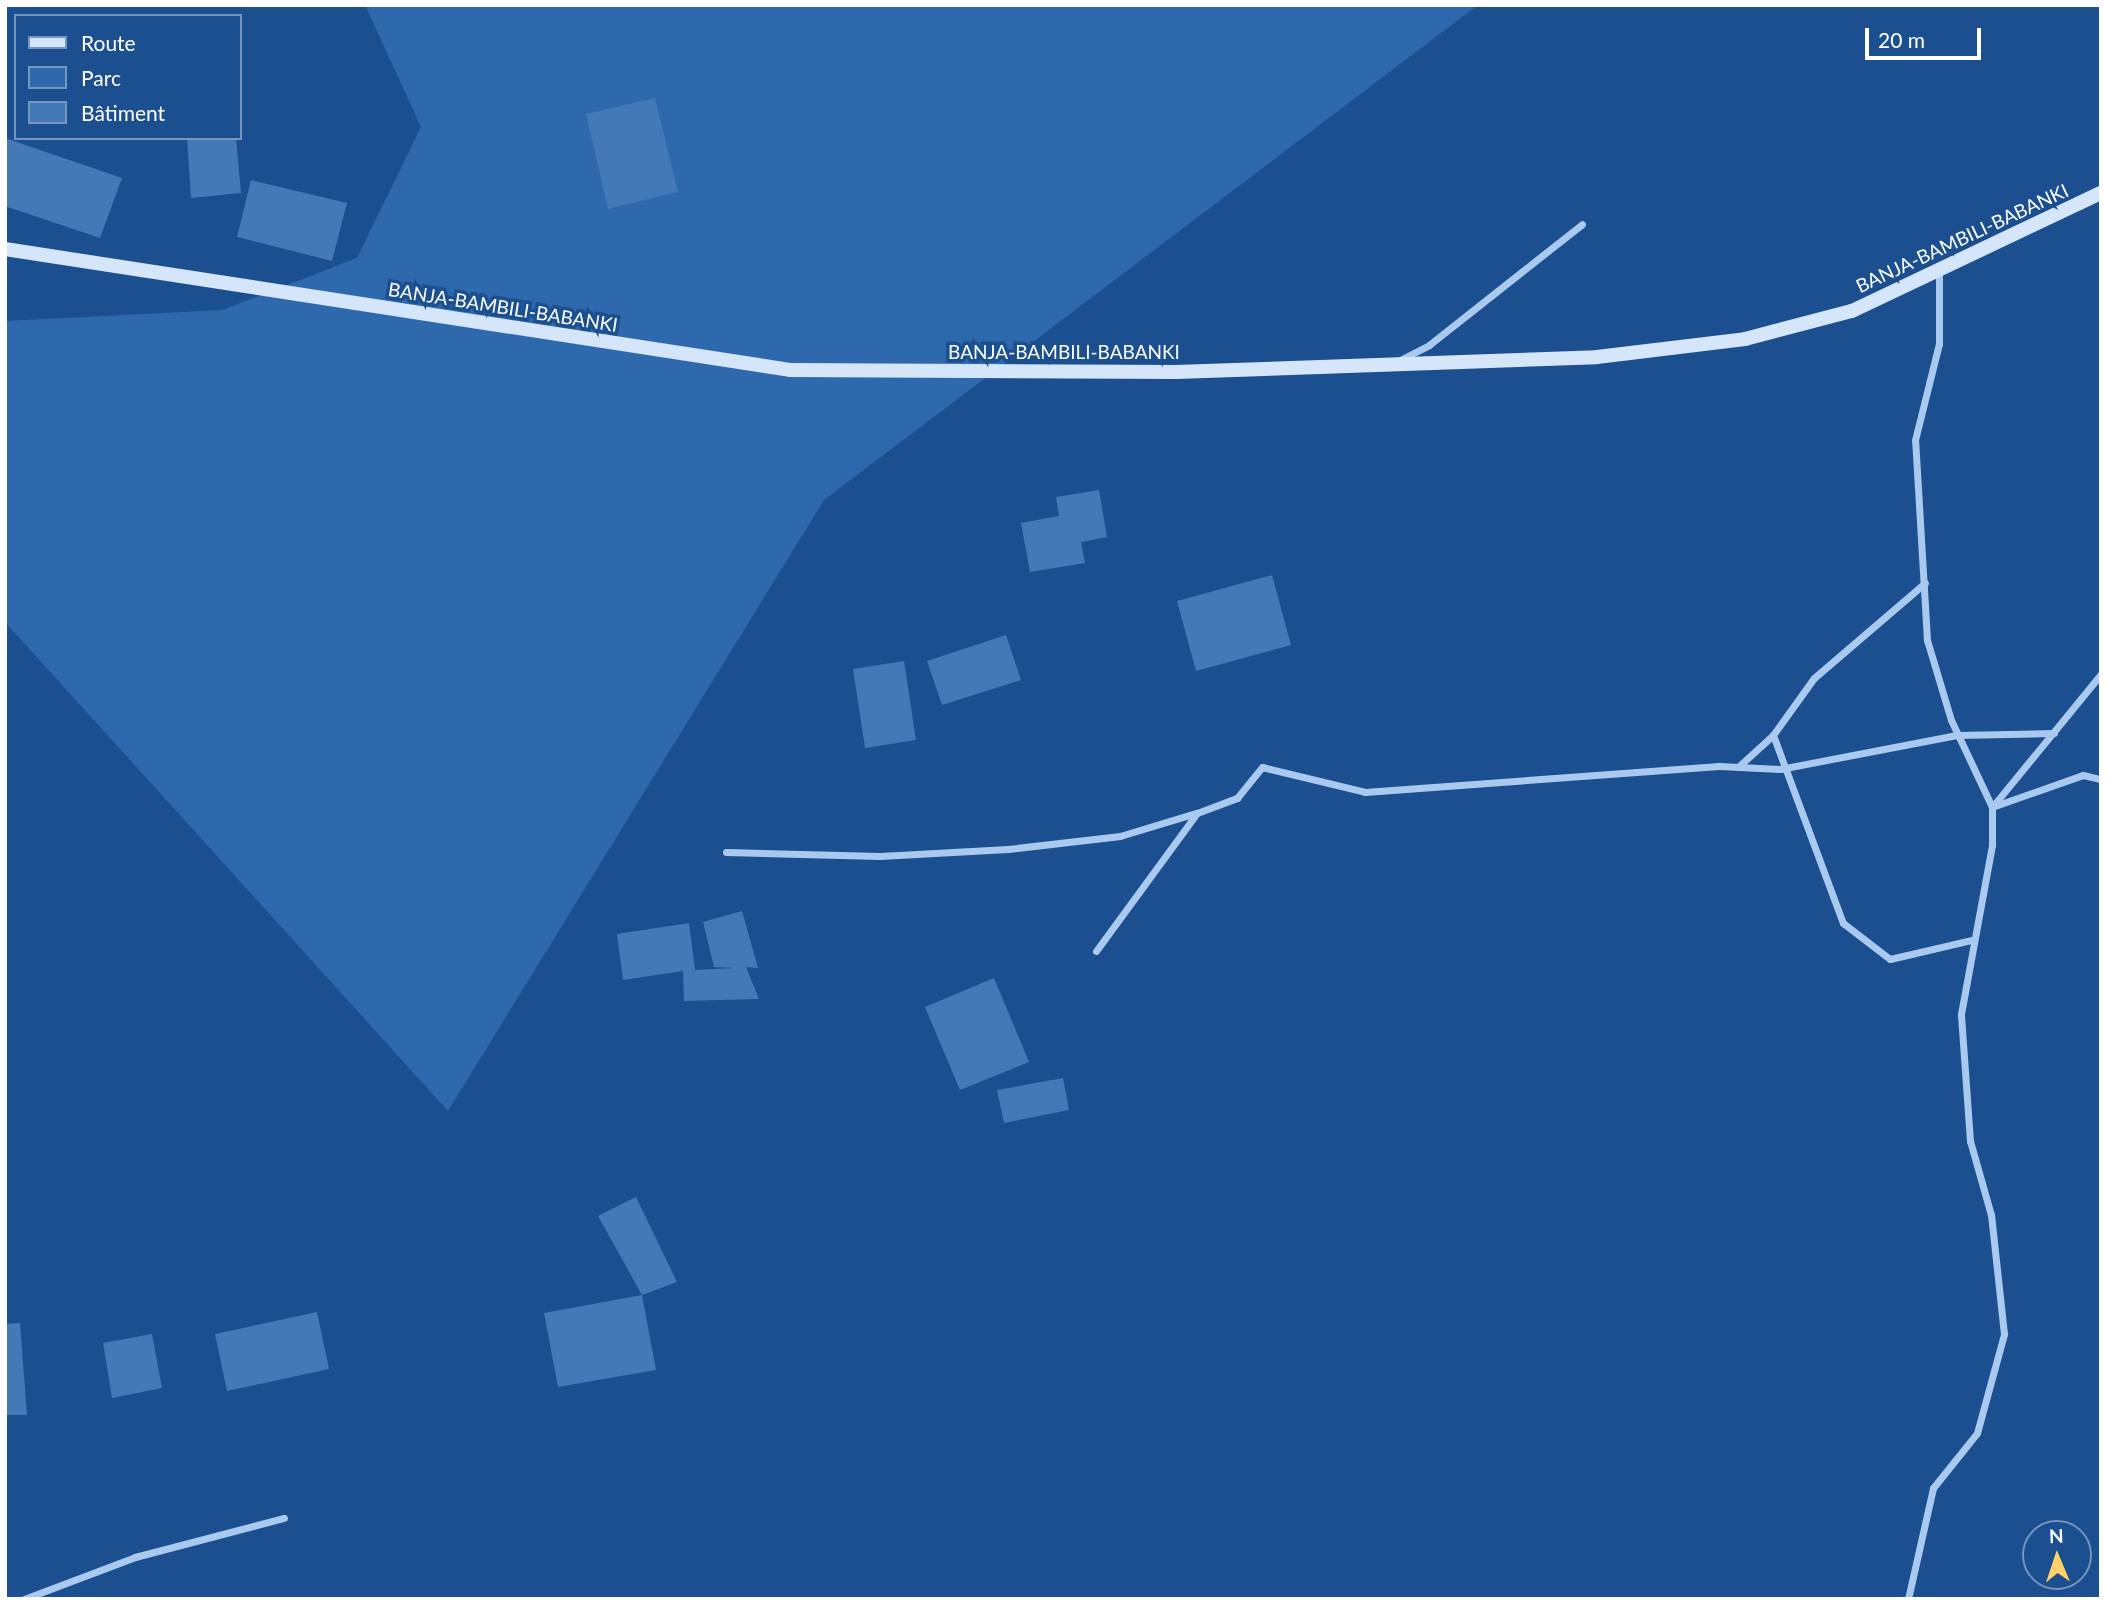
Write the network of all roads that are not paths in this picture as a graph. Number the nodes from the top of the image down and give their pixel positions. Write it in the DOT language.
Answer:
graph roads {
  1 [pos="2101,193"];
  2 [pos="1582,224"];
  3 [pos="5,249"];
  4 [pos="1939,275"];
  5 [pos="1394,363"];
  6 [pos="1925,583"];
  7 [pos="2101,674"];
  8 [pos="2054,733"];
  9 [pos="1773,735"];
  10 [pos="1957,735"];
  11 [pos="1737,767"];
  12 [pos="1788,767"];
  13 [pos="2101,779"];
  14 [pos="1992,807"];
  15 [pos="1197,813"];
  16 [pos="726,852"];
  17 [pos="1971,940"];
  18 [pos="1096,951"];
  19 [pos="284,1518"];
  20 [pos="24,1599"];
  21 [pos="1908,1599"];
  1 -- 4 [label="street, BANJA-BAMBILI-BABANKI"];
  2 -- 5 [label="street"];
  3 -- 5 [label="street, BANJA-BAMBILI-BABANKI"];
  4 -- 5 [label="street, BANJA-BAMBILI-BABANKI"];
  4 -- 6 [label="street"];
  6 -- 9 [label="street"];
  6 -- 10 [label="street"];
  7 -- 8 [label="street"];
  8 -- 10 [label="street"];
  8 -- 14 [label="street"];
  9 -- 11 [label="street"];
  9 -- 12 [label="street"];
  10 -- 12 [label="street"];
  10 -- 14 [label="street"];
  11 -- 12 [label="street"];
  11 -- 15 [label="street"];
  12 -- 17 [label="street"];
  13 -- 14 [label="street"];
  14 -- 17 [label="street"];
  15 -- 16 [label="street"];
  15 -- 18 [label="street"];
  17 -- 21 [label="street"];
  19 -- 20 [label="street"];
}
